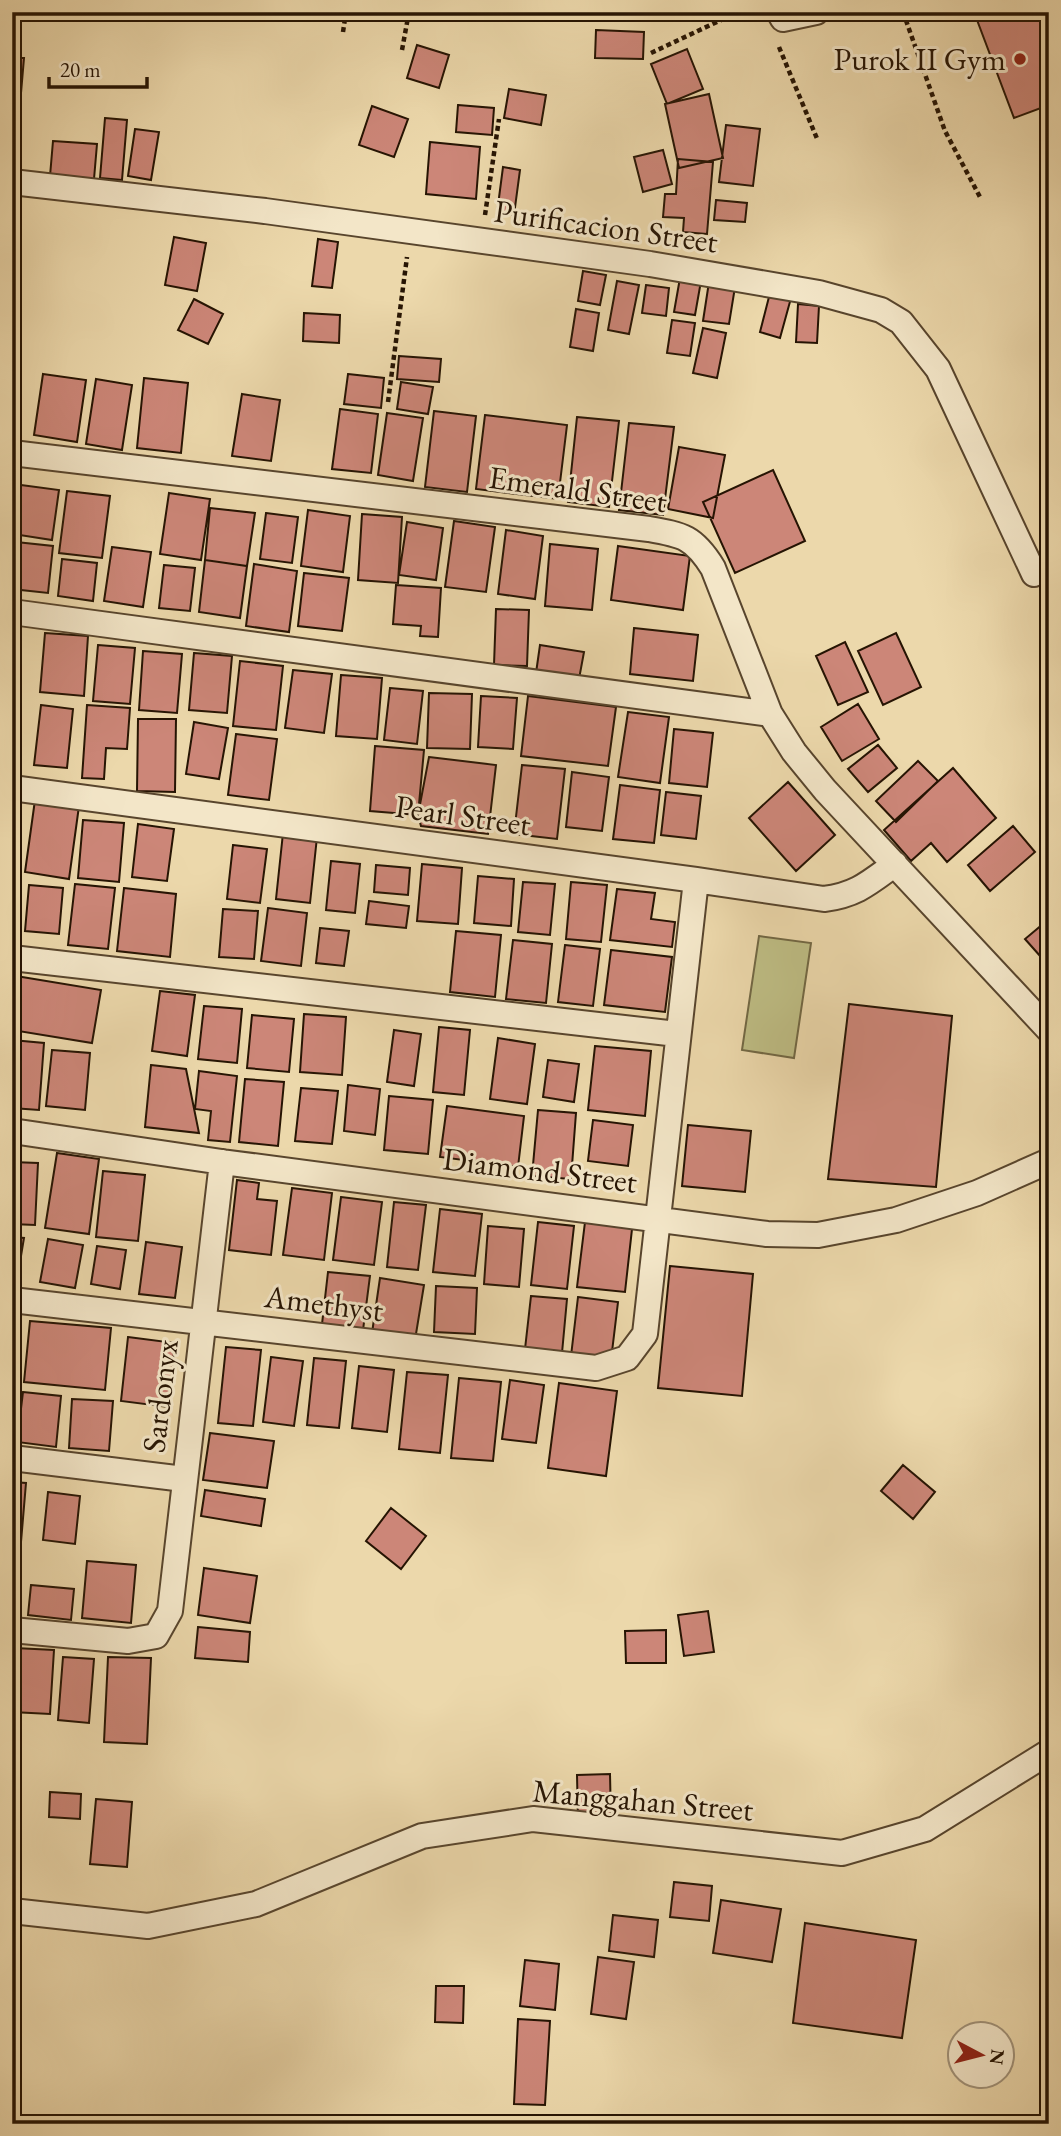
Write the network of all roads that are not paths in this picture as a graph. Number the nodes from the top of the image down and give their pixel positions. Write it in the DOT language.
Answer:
graph roads {
  1 [pos="817,12"];
  2 [pos="781,16"];
  3 [pos="12,182"];
  4 [pos="12,453"];
  5 [pos="1034,574"];
  6 [pos="12,612"];
  7 [pos="770,714"];
  8 [pos="12,788"];
  9 [pos="895,864"];
  10 [pos="696,880"];
  11 [pos="12,958"];
  12 [pos="1049,1030"];
  13 [pos="677,1034"];
  14 [pos="12,1131"];
  15 [pos="1049,1161"];
  16 [pos="222,1162"];
  17 [pos="658,1219"];
  18 [pos="12,1300"];
  19 [pos="202,1322"];
  20 [pos="12,1458"];
  21 [pos="184,1479"];
  22 [pos="12,1630"];
  23 [pos="1049,1752"];
  24 [pos="12,1911"];
  1 -- 2 [label="street"];
  3 -- 5 [label="street, Purificacion Street"];
  4 -- 7 [label="street, Emerald Street"];
  6 -- 7 [label="street"];
  7 -- 9 [label="street, Emerald Street"];
  8 -- 10 [label="street, Pearl Street"];
  9 -- 10 [label="street, Pearl Street"];
  9 -- 12 [label="street, Emerald Street"];
  10 -- 13 [label="street"];
  11 -- 13 [label="street"];
  13 -- 17 [label="street"];
  14 -- 16 [label="street, Diamond Street"];
  15 -- 17 [label="street, Diamond Street"];
  16 -- 17 [label="street, Diamond Street"];
  16 -- 19 [label="street, Sardonyx"];
  17 -- 19 [label="street, Amethyst"];
  18 -- 19 [label="street, Amethyst"];
  19 -- 21 [label="street, Sardonyx"];
  20 -- 21 [label="street"];
  21 -- 22 [label="street, Sardonyx"];
  23 -- 24 [label="street, Manggahan Street"];
}
